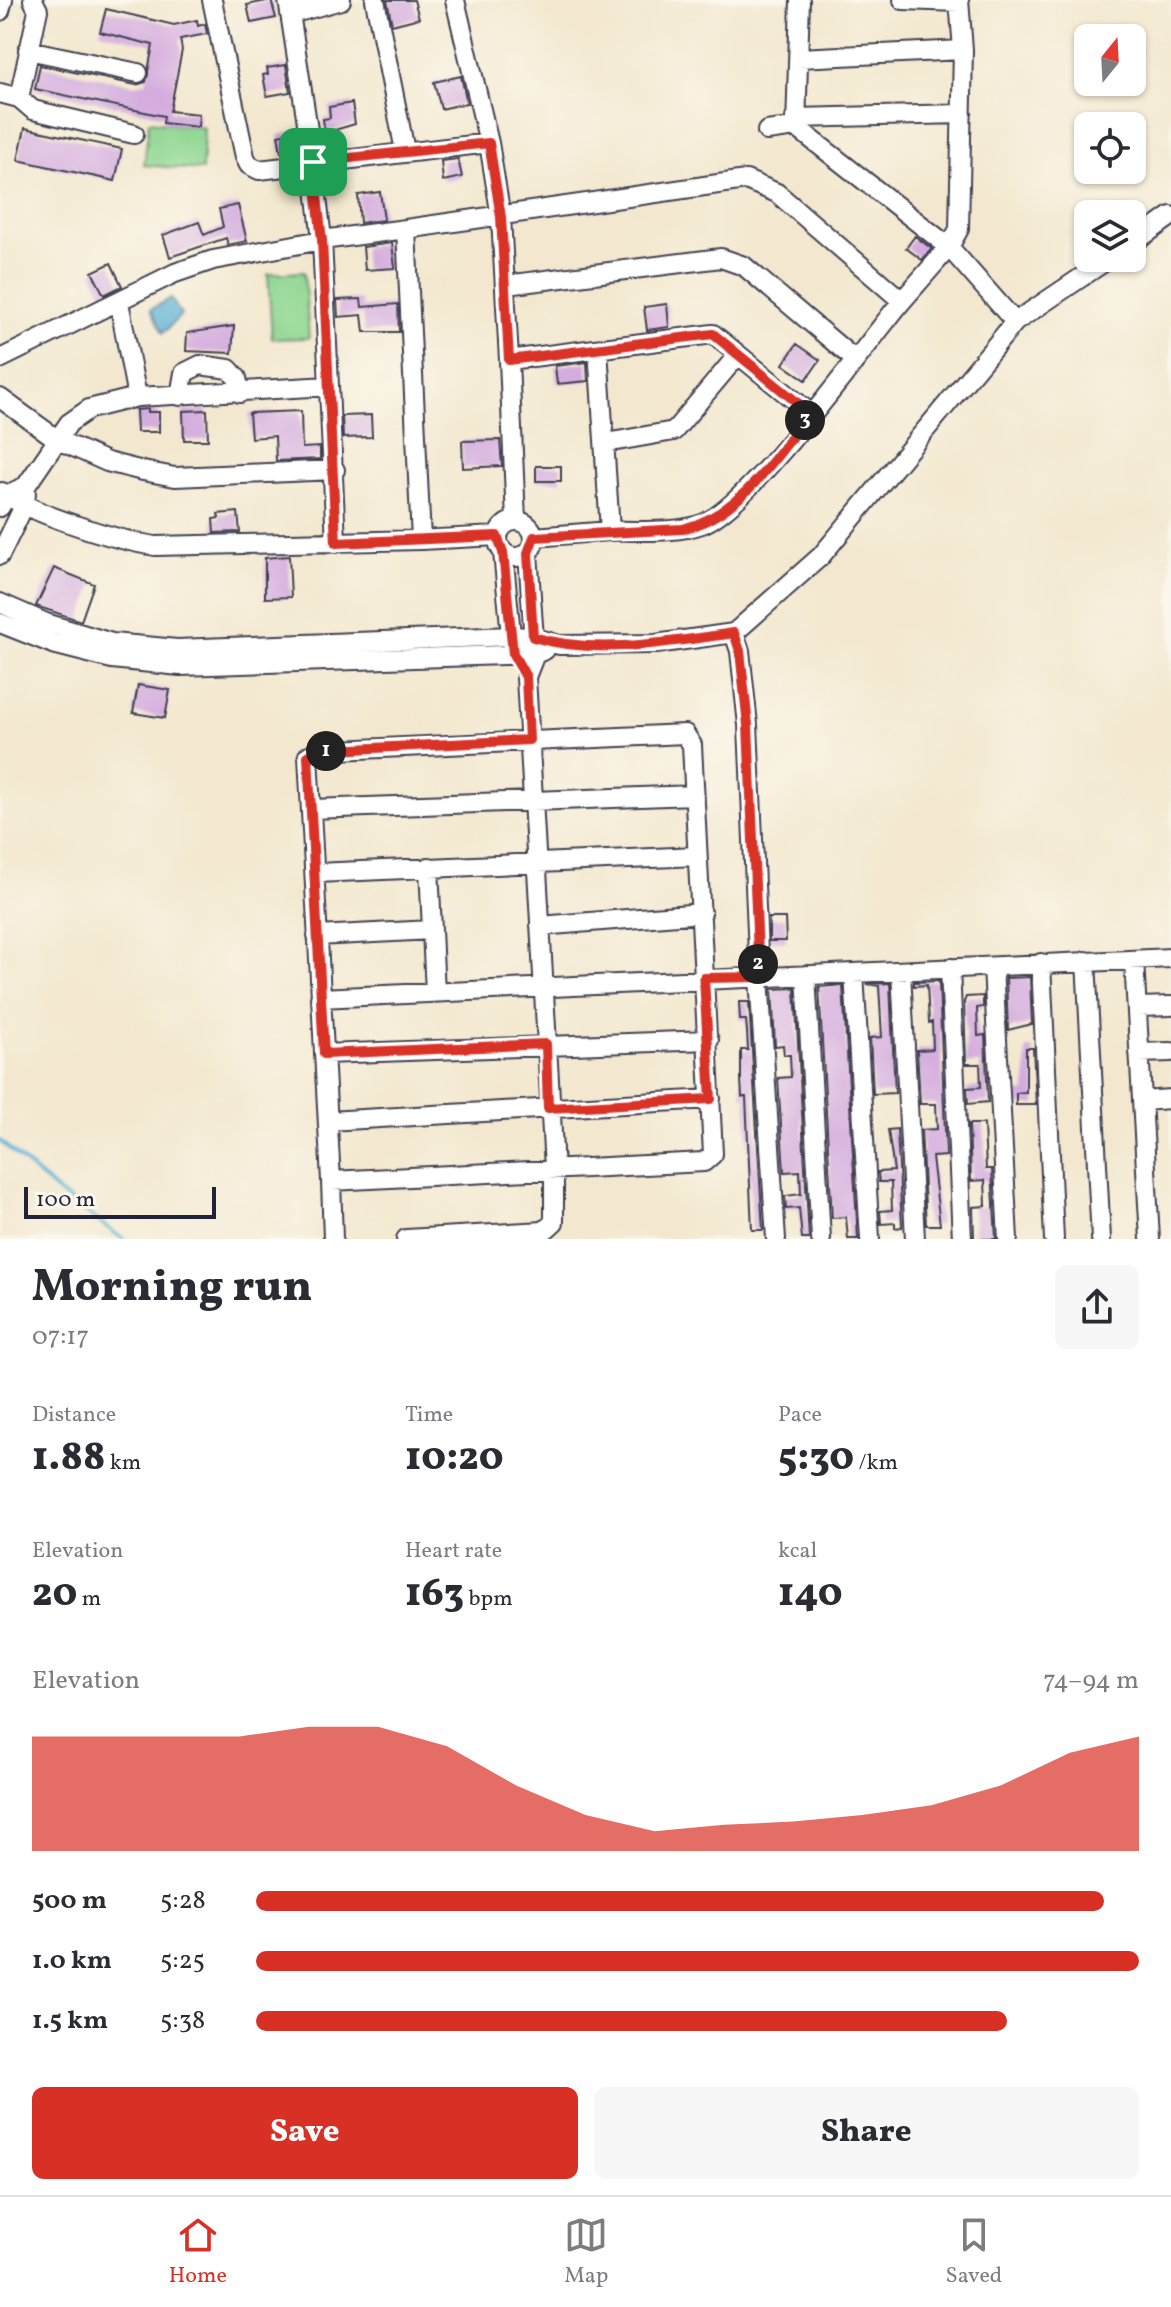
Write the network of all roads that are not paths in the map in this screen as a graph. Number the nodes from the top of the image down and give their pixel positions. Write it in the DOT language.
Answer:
graph roads {
  1 [pos="3,0"];
  2 [pos="33,0"];
  3 [pos="212,0"];
  4 [pos="341,0"];
  5 [pos="375,0"];
  6 [pos="455,0"];
  7 [pos="800,0"];
  8 [pos="903,0"];
  9 [pos="959,1"];
  10 [pos="289,7"];
  11 [pos="0,11"];
  12 [pos="28,50"];
  13 [pos="963,50"];
  14 [pos="799,58"];
  15 [pos="138,73"];
  16 [pos="0,93"];
  17 [pos="19,98"];
  18 [pos="962,114"];
  19 [pos="796,122"];
  20 [pos="767,131"];
  21 [pos="134,134"];
  22 [pos="489,143"];
  23 [pos="405,151"];
  24 [pos="313,162"];
  25 [pos="1171,216"];
  26 [pos="501,217"];
  27 [pos="406,229"];
  28 [pos="1146,234"];
  29 [pos="322,240"];
  30 [pos="949,247"];
  31 [pos="1089,272"];
  32 [pos="506,285"];
  33 [pos="902,301"];
  34 [pos="119,302"];
  35 [pos="1015,322"];
  36 [pos="598,349"];
  37 [pos="737,356"];
  38 [pos="0,359"];
  39 [pos="854,359"];
  40 [pos="509,360"];
  41 [pos="329,386"];
  42 [pos="240,393"];
  43 [pos="180,396"];
  44 [pos="137,397"];
  45 [pos="0,398"];
  46 [pos="810,413"];
  47 [pos="58,440"];
  48 [pos="606,443"];
  49 [pos="335,470"];
  50 [pos="26,495"];
  51 [pos="2,497"];
  52 [pos="516,521"];
  53 [pos="610,531"];
  54 [pos="421,540"];
  55 [pos="336,543"];
  56 [pos="500,544"];
  57 [pos="531,545"];
  58 [pos="0,555"];
  59 [pos="0,603"];
  60 [pos="0,623"];
  61 [pos="734,633"];
  62 [pos="512,645"];
  63 [pos="534,645"];
  64 [pos="179,658"];
  65 [pos="526,677"];
  66 [pos="529,740"];
  67 [pos="694,795"];
  68 [pos="531,802"];
  69 [pos="312,809"];
  70 [pos="697,856"];
  71 [pos="537,864"];
  72 [pos="429,867"];
  73 [pos="316,873"];
  74 [pos="702,913"];
  75 [pos="540,926"];
  76 [pos="432,930"];
  77 [pos="317,936"];
  78 [pos="1171,958"];
  79 [pos="1134,960"];
  80 [pos="1086,961"];
  81 [pos="1041,963"];
  82 [pos="993,967"];
  83 [pos="950,968"];
  84 [pos="901,971"];
  85 [pos="854,973"];
  86 [pos="806,975"];
  87 [pos="759,977"];
  88 [pos="704,978"];
  89 [pos="542,987"];
  90 [pos="435,993"];
  91 [pos="320,998"];
  92 [pos="1171,1006"];
  93 [pos="1138,1007"];
  94 [pos="709,1040"];
  95 [pos="546,1044"];
  96 [pos="1171,1052"];
  97 [pos="1139,1053"];
  98 [pos="324,1054"];
  99 [pos="711,1099"];
  100 [pos="1171,1099"];
  101 [pos="1142,1101"];
  102 [pos="548,1108"];
  103 [pos="328,1121"];
  104 [pos="554,1168"];
  105 [pos="331,1181"];
  106 [pos="333,1239"];
  107 [pos="406,1239"];
  108 [pos="776,1239"];
  109 [pos="821,1239"];
  110 [pos="870,1239"];
  111 [pos="915,1239"];
  112 [pos="962,1239"];
  113 [pos="1008,1239"];
  114 [pos="1054,1239"];
  115 [pos="1101,1239"];
  116 [pos="1150,1239"];
  1 -- 11 [label="street"];
  2 -- 12 [label="street"];
  3 -- 24 [label="street"];
  4 -- 10 [label="street"];
  5 -- 23 [label="street"];
  6 -- 22 [label="street"];
  7 -- 14 [label="street"];
  8 -- 9 [label="street"];
  9 -- 13 [label="street"];
  10 -- 24 [label="street"];
  12 -- 15 [label="street"];
  12 -- 17 [label="street"];
  13 -- 14 [label="street"];
  13 -- 18 [label="street"];
  14 -- 19 [label="street"];
  16 -- 17 [label="street"];
  17 -- 21 [label="street"];
  18 -- 19 [label="street"];
  18 -- 30 [label="street"];
  19 -- 20 [label="street"];
  19 -- 30 [label="street"];
  22 -- 23 [label="street"];
  22 -- 26 [label="street"];
  23 -- 24 [label="street"];
  24 -- 29 [label="street"];
  25 -- 28 [label="street"];
  26 -- 27 [label="street"];
  26 -- 32 [label="street"];
  26 -- 33 [label="street"];
  27 -- 29 [label="street"];
  27 -- 54 [label="street"];
  29 -- 34 [label="street"];
  29 -- 41 [label="street"];
  30 -- 33 [label="street"];
  30 -- 35 [label="street"];
  31 -- 35 [label="street"];
  32 -- 39 [label="street"];
  32 -- 40 [label="street"];
  33 -- 39 [label="street"];
  34 -- 38 [label="street"];
  34 -- 44 [label="street"];
  35 -- 61 [label="street"];
  36 -- 37 [label="street"];
  36 -- 40 [label="street"];
  36 -- 48 [label="street"];
  37 -- 46 [label="street"];
  37 -- 48 [label="street"];
  39 -- 46 [label="street"];
  40 -- 52 [label="street"];
  41 -- 42 [label="street"];
  41 -- 49 [label="street"];
  42 -- 43 [label="street"];
  42 -- 43 [label="street"];
  43 -- 44 [label="street"];
  44 -- 47 [label="street"];
  45 -- 47 [label="street"];
  46 -- 53 [label="street"];
  47 -- 49 [label="street"];
  47 -- 50 [label="street"];
  48 -- 53 [label="street"];
  49 -- 55 [label="street"];
  50 -- 51 [label="street"];
  50 -- 55 [label="street"];
  50 -- 58 [label="street"];
  52 -- 56 [label="street"];
  52 -- 57 [label="street"];
  53 -- 57 [label="street"];
  54 -- 55 [label="street"];
  54 -- 56 [label="street"];
  56 -- 57 [label="street"];
  56 -- 62 [label="street"];
  57 -- 63 [label="street"];
  59 -- 64 [label="street"];
  60 -- 64 [label="street"];
  61 -- 63 [label="street"];
  61 -- 87 [label="street"];
  62 -- 63 [label="street"];
  62 -- 64 [label="street"];
  62 -- 65 [label="street"];
  63 -- 65 [label="street"];
  65 -- 66 [label="street"];
  66 -- 67 [label="street"];
  66 -- 68 [label="street"];
  66 -- 69 [label="street"];
  67 -- 68 [label="street"];
  67 -- 70 [label="street"];
  68 -- 69 [label="street"];
  68 -- 71 [label="street"];
  69 -- 73 [label="street"];
  70 -- 71 [label="street"];
  70 -- 74 [label="street"];
  71 -- 72 [label="street"];
  71 -- 75 [label="street"];
  72 -- 73 [label="street"];
  72 -- 76 [label="street"];
  73 -- 77 [label="street"];
  74 -- 75 [label="street"];
  74 -- 88 [label="street"];
  75 -- 89 [label="street"];
  76 -- 77 [label="street"];
  76 -- 90 [label="street"];
  77 -- 91 [label="street"];
  78 -- 79 [label="street"];
  79 -- 80 [label="street"];
  79 -- 93 [label="street"];
  80 -- 81 [label="street"];
  80 -- 115 [label="street"];
  81 -- 82 [label="street"];
  81 -- 114 [label="street"];
  82 -- 83 [label="street"];
  82 -- 113 [label="street"];
  83 -- 84 [label="street"];
  83 -- 112 [label="street"];
  84 -- 85 [label="street"];
  84 -- 111 [label="street"];
  85 -- 86 [label="street"];
  85 -- 110 [label="street"];
  86 -- 87 [label="street"];
  86 -- 109 [label="street"];
  87 -- 88 [label="street"];
  87 -- 108 [label="street"];
  88 -- 89 [label="street"];
  88 -- 94 [label="street"];
  89 -- 90 [label="street"];
  89 -- 95 [label="street"];
  90 -- 91 [label="street"];
  91 -- 98 [label="street"];
  92 -- 93 [label="street"];
  93 -- 97 [label="street"];
  94 -- 95 [label="street"];
  94 -- 99 [label="street"];
  95 -- 98 [label="street"];
  95 -- 102 [label="street"];
  96 -- 97 [label="street"];
  97 -- 101 [label="street"];
  98 -- 103 [label="street"];
  99 -- 102 [label="street"];
  99 -- 104 [label="street"];
  100 -- 101 [label="street"];
  101 -- 116 [label="street"];
  102 -- 103 [label="street"];
  102 -- 104 [label="street"];
  103 -- 105 [label="street"];
  104 -- 105 [label="street"];
  104 -- 107 [label="street"];
  105 -- 106 [label="street"];
}
